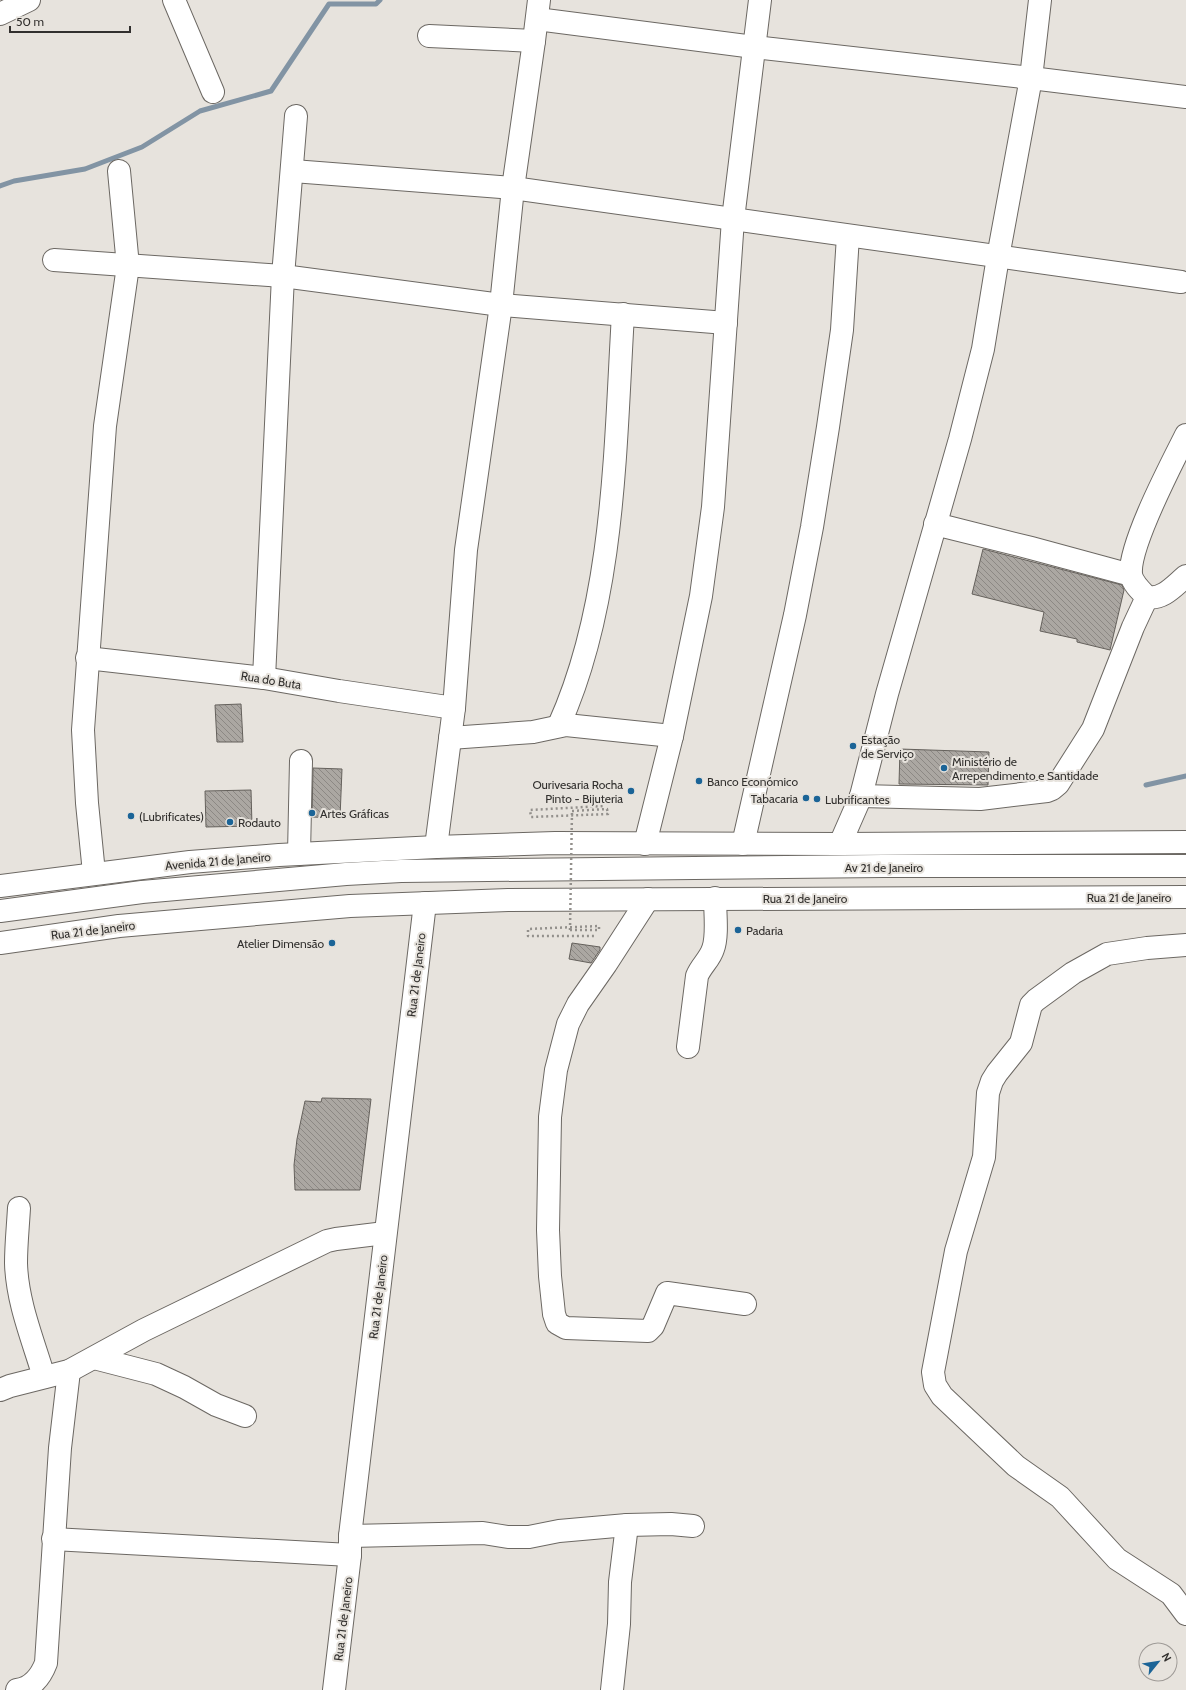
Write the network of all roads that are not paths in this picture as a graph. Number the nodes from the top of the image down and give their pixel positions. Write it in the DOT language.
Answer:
graph roads {
  1 [pos="29,0"];
  2 [pos="174,0"];
  3 [pos="760,0"];
  4 [pos="1040,0"];
  5 [pos="538,9"];
  6 [pos="0,14"];
  7 [pos="429,36"];
  8 [pos="534,42"];
  9 [pos="754,47"];
  10 [pos="1031,78"];
  11 [pos="213,92"];
  12 [pos="1186,97"];
  13 [pos="296,116"];
  14 [pos="119,171"];
  15 [pos="293,171"];
  16 [pos="513,188"];
  17 [pos="733,219"];
  18 [pos="848,236"];
  19 [pos="998,257"];
  20 [pos="54,260"];
  21 [pos="128,266"];
  22 [pos="283,276"];
  23 [pos="1180,282"];
  24 [pos="501,305"];
  25 [pos="623,314"];
  26 [pos="726,323"];
  27 [pos="1186,435"];
  28 [pos="935,524"];
  29 [pos="1131,575"];
  30 [pos="1186,576"];
  31 [pos="1147,597"];
  32 [pos="87,658"];
  33 [pos="264,678"];
  34 [pos="454,708"];
  35 [pos="559,725"];
  36 [pos="672,736"];
  37 [pos="450,738"];
  38 [pos="301,761"];
  39 [pos="861,796"];
  40 [pos="1186,842"];
  41 [pos="645,844"];
  42 [pos="743,844"];
  43 [pos="840,844"];
  44 [pos="436,847"];
  45 [pos="299,854"];
  46 [pos="1186,866"];
  47 [pos="401,871"];
  48 [pos="94,873"];
  49 [pos="0,886"];
  50 [pos="1186,897"];
  51 [pos="715,898"];
  52 [pos="648,899"];
  53 [pos="425,903"];
  54 [pos="0,911"];
  55 [pos="0,943"];
  56 [pos="1186,945"];
  57 [pos="688,1047"];
  58 [pos="19,1208"];
  59 [pos="385,1234"];
  60 [pos="745,1304"];
  61 [pos="94,1358"];
  62 [pos="69,1371"];
  63 [pos="44,1377"];
  64 [pos="4,1385"];
  65 [pos="245,1416"];
  66 [pos="628,1525"];
  67 [pos="693,1526"];
  68 [pos="53,1539"];
  69 [pos="350,1546"];
  70 [pos="1184,1602"];
  71 [pos="17,1690"];
  72 [pos="334,1690"];
  73 [pos="612,1690"];
  1 -- 6 [label="street"];
  2 -- 11 [label="street"];
  3 -- 9 [label="street"];
  4 -- 10 [label="street"];
  5 -- 8 [label="street"];
  5 -- 9 [label="street"];
  7 -- 8 [label="street"];
  8 -- 16 [label="street"];
  9 -- 10 [label="street"];
  9 -- 17 [label="street"];
  10 -- 12 [label="street"];
  10 -- 19 [label="street"];
  13 -- 15 [label="street"];
  14 -- 21 [label="street"];
  15 -- 16 [label="street"];
  15 -- 22 [label="street"];
  16 -- 17 [label="street"];
  16 -- 24 [label="street"];
  17 -- 18 [label="street"];
  17 -- 26 [label="street"];
  18 -- 19 [label="street"];
  18 -- 42 [label="street"];
  19 -- 23 [label="street"];
  19 -- 28 [label="street"];
  20 -- 21 [label="street"];
  21 -- 22 [label="street"];
  21 -- 32 [label="street"];
  22 -- 24 [label="street"];
  22 -- 33 [label="street"];
  24 -- 25 [label="street"];
  24 -- 34 [label="street"];
  25 -- 26 [label="street"];
  25 -- 35 [label="street"];
  26 -- 36 [label="street"];
  27 -- 29 [label="street"];
  28 -- 29 [label="street"];
  28 -- 39 [label="street"];
  29 -- 31 [label="street"];
  30 -- 31 [label="street"];
  31 -- 39 [label="street"];
  32 -- 33 [label="street, Rua do Buta"];
  32 -- 48 [label="street"];
  33 -- 34 [label="street, Rua do Buta"];
  34 -- 37 [label="street"];
  35 -- 36 [label="street"];
  35 -- 37 [label="street"];
  36 -- 41 [label="street"];
  37 -- 44 [label="street"];
  38 -- 45 [label="street"];
  39 -- 43 [label="street"];
  40 -- 43 [label="street"];
  41 -- 42 [label="street"];
  41 -- 44 [label="street"];
  42 -- 43 [label="street"];
  44 -- 45 [label="street, Avenida 21 de Janeiro"];
  45 -- 48 [label="street, Avenida 21 de Janeiro"];
  46 -- 47 [label="street, Av 21 de Janeiro"];
  47 -- 54 [label="street, Avenida 21 de Janeiro"];
  48 -- 49 [label="street, Avenida 21 de Janeiro"];
  50 -- 51 [label="street, Rua 21 de Janeiro"];
  51 -- 52 [label="street, Rua 21 de Janeiro"];
  51 -- 57 [label="street"];
  52 -- 53 [label="street, Rua 21 de Janeiro"];
  52 -- 60 [label="street"];
  53 -- 55 [label="street, Rua 21 de Janeiro"];
  53 -- 59 [label="street, Rua 21 de Janeiro"];
  56 -- 70 [label="street"];
  58 -- 63 [label="street"];
  59 -- 61 [label="street"];
  59 -- 69 [label="street, Rua 21 de Janeiro"];
  61 -- 62 [label="street"];
  61 -- 65 [label="street"];
  62 -- 63 [label="street"];
  62 -- 68 [label="street"];
  63 -- 64 [label="street"];
  66 -- 67 [label="street"];
  66 -- 69 [label="street"];
  66 -- 73 [label="street"];
  68 -- 69 [label="street"];
  68 -- 71 [label="street"];
  69 -- 72 [label="street, Rua 21 de Janeiro"];
}
